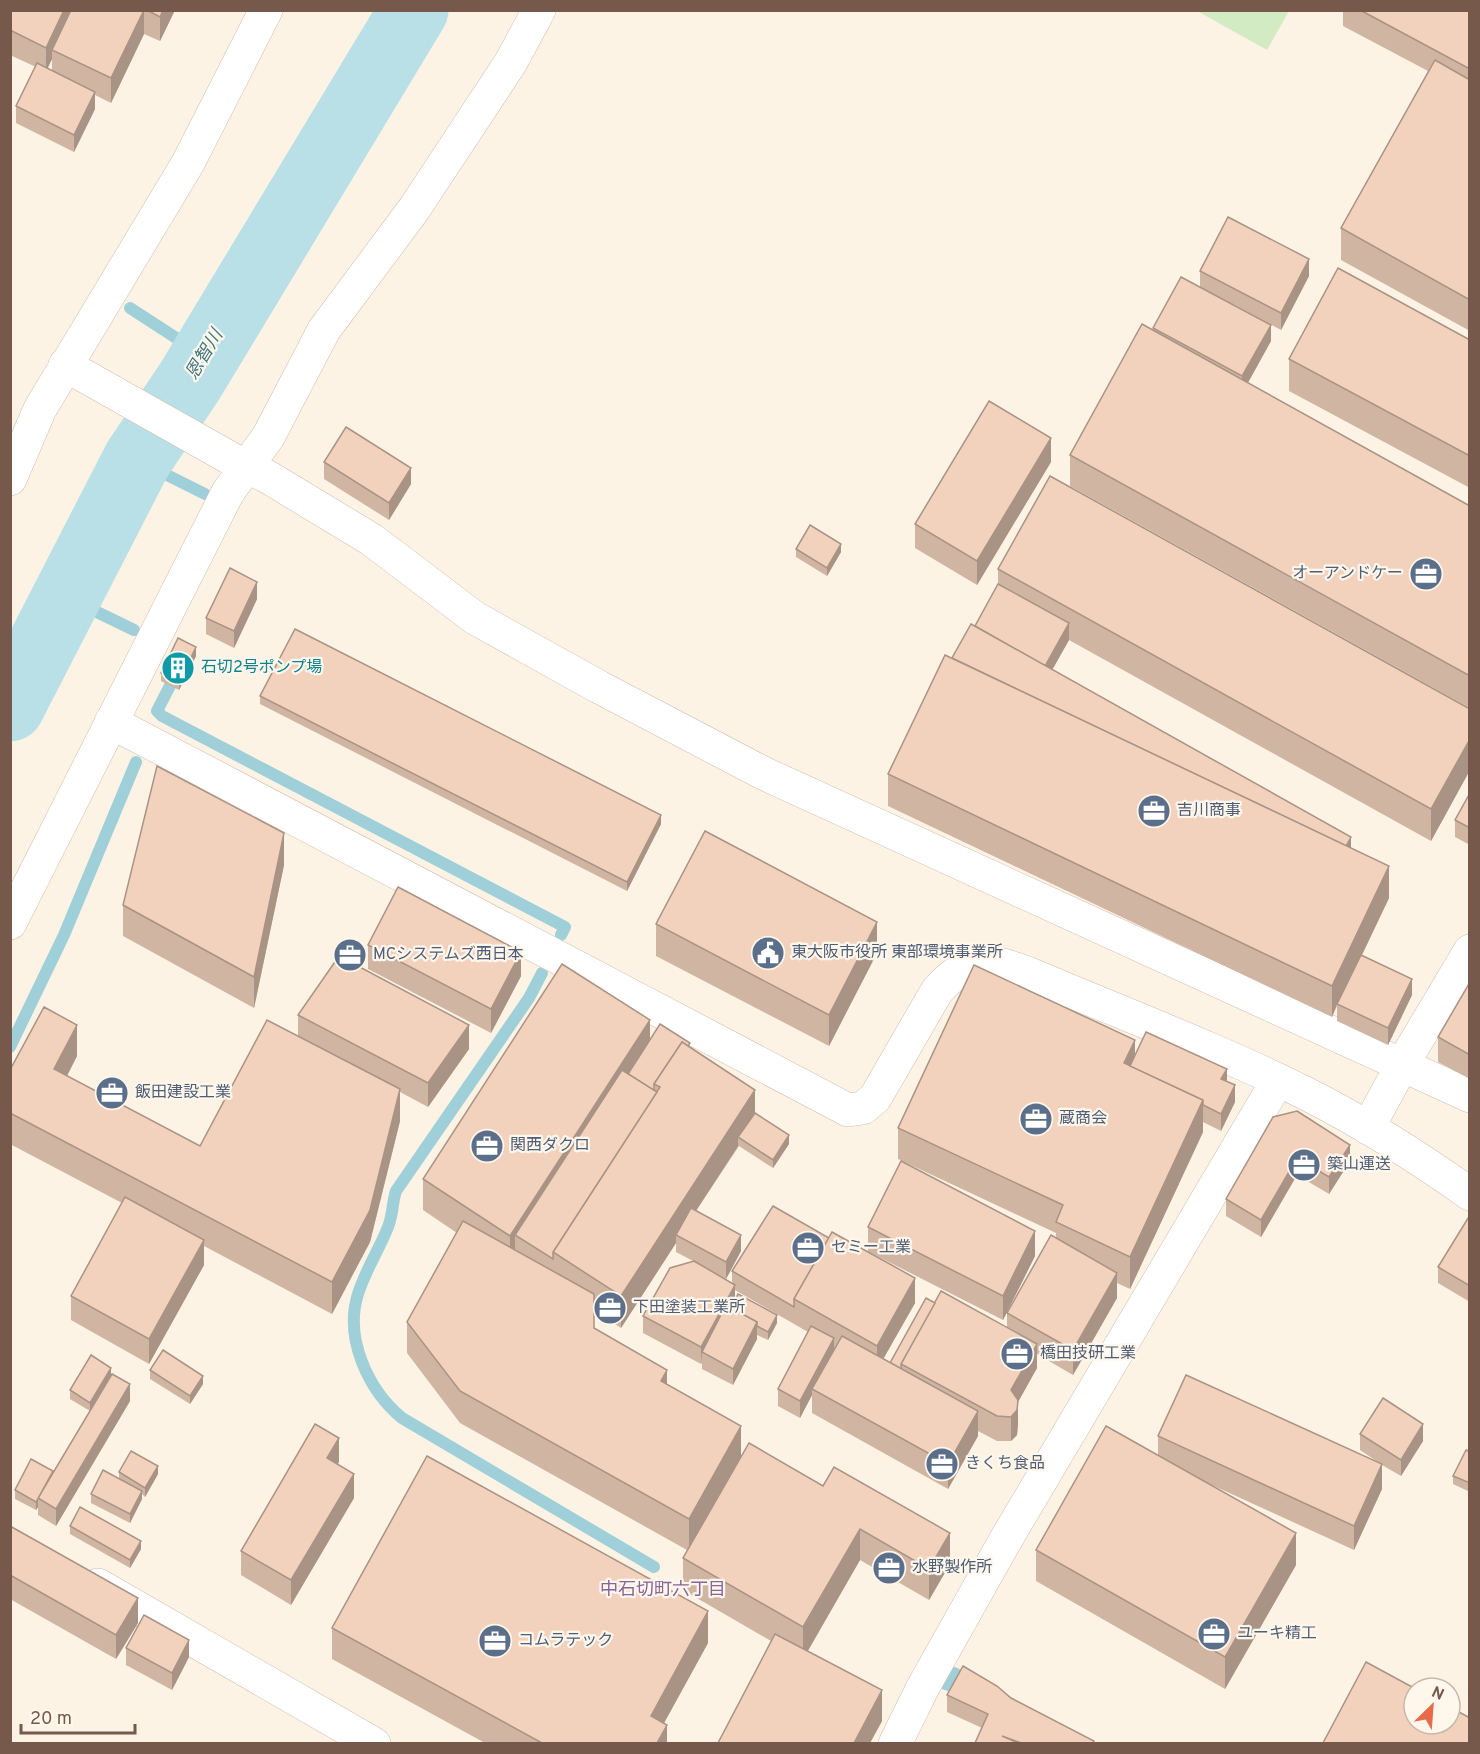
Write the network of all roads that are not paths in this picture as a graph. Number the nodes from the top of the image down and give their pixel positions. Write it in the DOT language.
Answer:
graph roads {
  1 [pos="266,10"];
  2 [pos="539,10"];
  3 [pos="73,370"];
  4 [pos="242,464"];
  5 [pos="10,479"];
  6 [pos="111,722"];
  7 [pos="10,923"];
  8 [pos="1470,951"];
  9 [pos="1402,1065"];
  10 [pos="1278,1080"];
  11 [pos="1470,1096"];
  12 [pos="1368,1128"];
  13 [pos="1470,1194"];
  14 [pos="73,1571"];
  15 [pos="374,1743"];
  16 [pos="895,1743"];
  1 -- 3 [label="street"];
  2 -- 4 [label="street"];
  3 -- 4 [label="street"];
  3 -- 5 [label="street"];
  4 -- 6 [label="street"];
  4 -- 9 [label="street"];
  6 -- 7 [label="street"];
  6 -- 10 [label="street"];
  8 -- 9 [label="street"];
  9 -- 11 [label="street"];
  9 -- 12 [label="street"];
  10 -- 12 [label="street"];
  10 -- 16 [label="street"];
  12 -- 13 [label="street"];
  14 -- 15 [label="street"];
}
